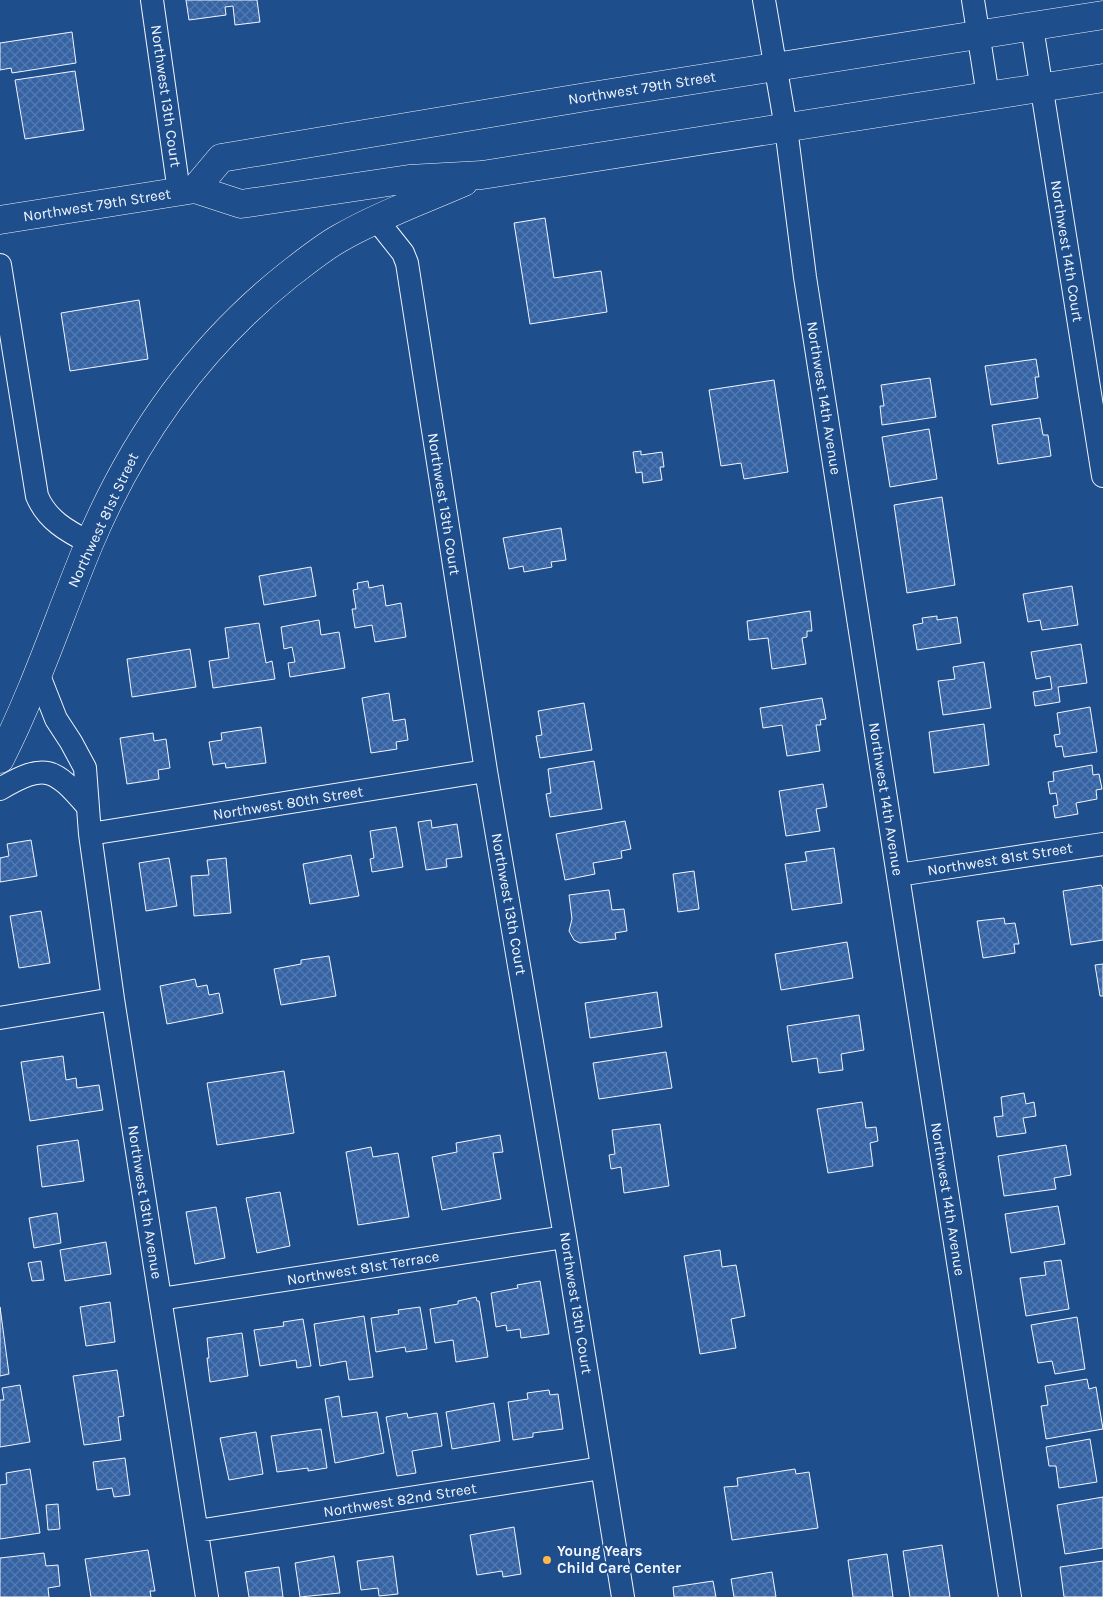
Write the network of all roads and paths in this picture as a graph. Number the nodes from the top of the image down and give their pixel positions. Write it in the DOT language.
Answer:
graph roads {
  1 [pos="152,0"];
  2 [pos="764,0"];
  3 [pos="973,0"];
  4 [pos="1103,16"];
  5 [pos="1032,27"];
  6 [pos="978,35"];
  7 [pos="776,66"];
  8 [pos="1103,78"];
  9 [pos="1042,87"];
  10 [pos="988,96"];
  11 [pos="786,128"];
  12 [pos="482,175"];
  13 [pos="187,190"];
  14 [pos="376,219"];
  15 [pos="0,220"];
  16 [pos="0,265"];
  17 [pos="1103,476"];
  18 [pos="90,543"];
  19 [pos="38,672"];
  20 [pos="0,759"];
  21 [pos="486,771"];
  22 [pos="0,789"];
  23 [pos="88,807"];
  24 [pos="90,834"];
  25 [pos="1103,844"];
  26 [pos="898,875"];
  27 [pos="113,999"];
  28 [pos="0,1018"];
  29 [pos="566,1237"];
  30 [pos="160,1299"];
  31 [pos="602,1468"];
  32 [pos="197,1531"];
  33 [pos="207,1597"];
  34 [pos="623,1597"];
  35 [pos="1010,1597"];
  1 -- 13 [label="street, Northwest 13th Court"];
  2 -- 7 [label="street, Northwest 14th Avenue"];
  3 -- 6 [label="street"];
  4 -- 5 [label="main road, Northwest 79th Street"];
  5 -- 6 [label="main road, Northwest 79th Street"];
  5 -- 9 [label="street, Northwest 14th Court"];
  6 -- 7 [label="main road, Northwest 79th Street"];
  6 -- 10 [label="street"];
  7 -- 11 [label="street, Northwest 14th Avenue"];
  7 -- 13 [label="main road, Northwest 79th Street"];
  8 -- 9 [label="main road, Northwest 79th Street"];
  9 -- 10 [label="main road, Northwest 79th Street"];
  9 -- 17 [label="street, Northwest 14th Court"];
  10 -- 11 [label="main road, Northwest 79th Street"];
  11 -- 12 [label="main road, Northwest 79th Street"];
  11 -- 26 [label="street, Northwest 14th Avenue"];
  12 -- 13 [label="main road, Northwest 79th Street"];
  12 -- 14 [label="main road, Northwest 81st Street"];
  13 -- 15 [label="main road, Northwest 79th Street"];
  14 -- 18 [label="main road, Northwest 81st Street"];
  14 -- 21 [label="street, Northwest 13th Court"];
  16 -- 18 [label="street"];
  18 -- 19 [label="main road, Northwest 81st Street"];
  19 -- 20 [label="main road, Northwest 81st Street"];
  19 -- 23 [label="street, Northwest 13th Avenue"];
  21 -- 24 [label="street, Northwest 80th Street"];
  21 -- 29 [label="street, Northwest 13th Court"];
  22 -- 23 [label="street"];
  23 -- 24 [label="street, Northwest 13th Avenue"];
  24 -- 27 [label="street, Northwest 13th Avenue"];
  25 -- 26 [label="street, Northwest 81st Street"];
  26 -- 35 [label="street, Northwest 14th Avenue"];
  27 -- 28 [label="street"];
  27 -- 30 [label="street, Northwest 13th Avenue"];
  29 -- 30 [label="street, Northwest 81st Terrace"];
  29 -- 31 [label="street, Northwest 13th Court"];
  30 -- 32 [label="street, Northwest 13th Avenue"];
  31 -- 32 [label="street, Northwest 82nd Street"];
  31 -- 34 [label="street, Northwest 13th Court"];
  32 -- 33 [label="street, Northwest 13th Avenue"];
}
